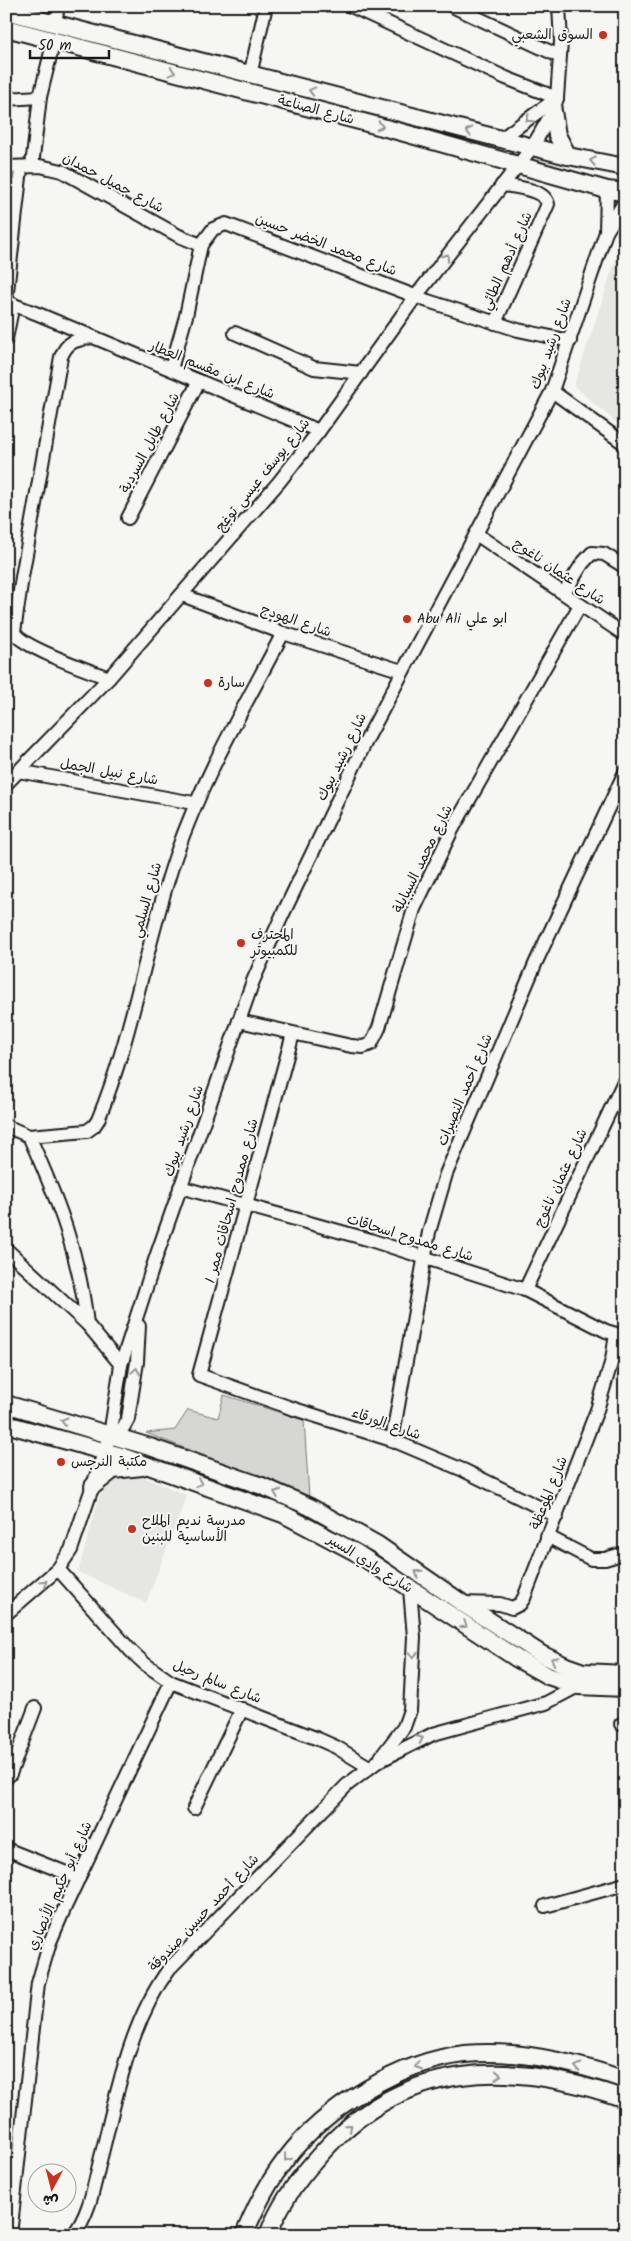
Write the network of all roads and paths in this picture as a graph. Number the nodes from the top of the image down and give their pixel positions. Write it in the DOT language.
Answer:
graph roads {
  1 [pos="58,6"];
  2 [pos="351,6"];
  3 [pos="452,6"];
  4 [pos="559,6"];
  5 [pos="265,7"];
  6 [pos="6,11"];
  7 [pos="6,28"];
  8 [pos="54,32"];
  9 [pos="559,56"];
  10 [pos="250,75"];
  11 [pos="40,97"];
  12 [pos="6,99"];
  13 [pos="555,105"];
  14 [pos="501,139"];
  15 [pos="533,146"];
  16 [pos="568,156"];
  17 [pos="519,164"];
  18 [pos="26,167"];
  19 [pos="625,167"];
  20 [pos="6,168"];
  21 [pos="502,185"];
  22 [pos="607,190"];
  23 [pos="625,192"];
  24 [pos="625,200"];
  25 [pos="606,232"];
  26 [pos="201,245"];
  27 [pos="416,296"];
  28 [pos="8,302"];
  29 [pos="496,323"];
  30 [pos="235,333"];
  31 [pos="92,337"];
  32 [pos="6,339"];
  33 [pos="570,341"];
  34 [pos="171,369"];
  35 [pos="361,373"];
  36 [pos="199,381"];
  37 [pos="552,391"];
  38 [pos="319,431"];
  39 [pos="625,444"];
  40 [pos="128,518"];
  41 [pos="476,534"];
  42 [pos="625,567"];
  43 [pos="564,594"];
  44 [pos="182,595"];
  45 [pos="580,605"];
  46 [pos="283,633"];
  47 [pos="625,635"];
  48 [pos="402,672"];
  49 [pos="108,678"];
  50 [pos="18,771"];
  51 [pos="625,772"];
  52 [pos="6,784"];
  53 [pos="194,803"];
  54 [pos="239,1021"];
  55 [pos="293,1034"];
  56 [pos="625,1079"];
  57 [pos="6,1126"];
  58 [pos="29,1136"];
  59 [pos="180,1188"];
  60 [pos="246,1207"];
  61 [pos="6,1249"];
  62 [pos="425,1257"];
  63 [pos="524,1290"];
  64 [pos="140,1311"];
  65 [pos="87,1324"];
  66 [pos="620,1334"];
  67 [pos="121,1365"];
  68 [pos="200,1375"];
  69 [pos="6,1404"];
  70 [pos="6,1424"];
  71 [pos="110,1435"];
  72 [pos="392,1440"];
  73 [pos="106,1451"];
  74 [pos="152,1468"];
  75 [pos="93,1486"];
  76 [pos="557,1516"];
  77 [pos="547,1536"];
  78 [pos="625,1553"];
  79 [pos="58,1570"];
  80 [pos="410,1589"];
  81 [pos="462,1603"];
  82 [pos="6,1614"];
  83 [pos="625,1674"];
  84 [pos="580,1679"];
  85 [pos="171,1682"];
  86 [pos="625,1688"];
  87 [pos="35,1708"];
  88 [pos="242,1709"];
  89 [pos="373,1764"];
  90 [pos="6,1778"];
  91 [pos="194,1808"];
  92 [pos="6,1849"];
  93 [pos="79,1878"];
  94 [pos="625,1884"];
  95 [pos="545,1906"];
  96 [pos="625,2080"];
  97 [pos="625,2099"];
  98 [pos="76,2233"];
  99 [pos="10,2235"];
  100 [pos="244,2235"];
  101 [pos="268,2235"];
  1 -- 8 [label="street"];
  2 -- 13 [label="street"];
  3 -- 9 [label="street"];
  4 -- 9 [label="street"];
  5 -- 10 [label="street"];
  6 -- 8 [label="main road, شارع الصناعة"];
  7 -- 8 [label="main road, شارع الصناعة"];
  8 -- 10 [label="main road, شارع الصناعة"];
  8 -- 11 [label="street"];
  8 -- 17 [label="main road, شارع الصناعة, one-way"];
  9 -- 13 [label="street"];
  14 -- 10 [label="main road, شارع الصناعة, one-way"];
  11 -- 12 [label="street"];
  11 -- 18 [label="street"];
  13 -- 14 [label="street, one-way"];
  13 -- 15 [label="street, شارع يوسف عيسى توغج"];
  13 -- 16 [label="main road"];
  14 -- 15 [label="main road, شارع الصناعة"];
  15 -- 16 [label="main road, شارع الصناعة"];
  15 -- 17 [label="street, شارع يوسف عيسى توغج"];
  19 -- 16 [label="main road, شارع الصناعة, one-way"];
  17 -- 21 [label="street, شارع يوسف عيسى توغج"];
  17 -- 22 [label="main road, شارع الصناعة"];
  18 -- 20 [label="street, شارع جميل حمدان"];
  18 -- 26 [label="street, شارع جميل حمدان"];
  18 -- 28 [label="street"];
  27 -- 21 [label="street, شارع يوسف عيسى توغج, one-way"];
  21 -- 29 [label="street, شارع أدهم الطائي"];
  22 -- 23 [label="main road, شارع الصناعة"];
  22 -- 25 [label="street, شارع رشيد بيوك"];
  24 -- 25 [label="street, شارع رشيد بيوك"];
  25 -- 33 [label="street, شارع رشيد بيوك"];
  26 -- 27 [label="street, شارع محمد الخضر حسين"];
  26 -- 34 [label="street, شارع محمد الخضر حسين"];
  27 -- 29 [label="street, شارع محمد الخضر حسين"];
  27 -- 35 [label="street, شارع يوسف عيسى توغج"];
  28 -- 31 [label="street, شارع ابن مقسم العطار"];
  28 -- 32 [label="street"];
  29 -- 33 [label="street, شارع محمد الخضر حسين"];
  30 -- 35 [label="street"];
  31 -- 34 [label="street, شارع ابن مقسم العطار"];
  31 -- 49 [label="street"];
  33 -- 37 [label="street, شارع رشيد بيوك"];
  34 -- 36 [label="street, شارع ابن مقسم العطار"];
  35 -- 38 [label="street, شارع يوسف عيسى توغج"];
  36 -- 38 [label="street, شارع ابن مقسم العطار"];
  36 -- 40 [label="street, شارع طايل السردية"];
  37 -- 39 [label="street"];
  37 -- 41 [label="street, شارع رشيد بيوك"];
  38 -- 44 [label="street, شارع يوسف عيسى توغج"];
  41 -- 43 [label="street, شارع عثمان ناغوج"];
  41 -- 48 [label="street, شارع رشيد بيوك"];
  42 -- 43 [label="street"];
  43 -- 45 [label="street, شارع عثمان ناغوج"];
  44 -- 46 [label="street, شارع الهودج"];
  44 -- 49 [label="street, شارع يوسف عيسى توغج"];
  45 -- 47 [label="street, شارع عثمان ناغوج"];
  45 -- 55 [label="street, شارع محمد السبايلة"];
  46 -- 48 [label="street, شارع الهودج"];
  46 -- 53 [label="street, شارع السلمي"];
  48 -- 54 [label="street, شارع رشيد بيوك"];
  49 -- 50 [label="street, شارع يوسف عيسى توغج"];
  50 -- 52 [label="street, شارع يوسف عيسى توغج"];
  50 -- 53 [label="street, شارع نبيل الجمل"];
  51 -- 62 [label="street, شارع أحمد النصيرات"];
  53 -- 58 [label="street, شارع السلمي"];
  54 -- 55 [label="street, شارع محمد السبايلة"];
  54 -- 59 [label="street, شارع رشيد بيوك"];
  55 -- 60 [label="street, شارع ممدوح اسحاقات ممر 1"];
  56 -- 63 [label="street, شارع عثمان ناغوج"];
  57 -- 58 [label="street"];
  58 -- 65 [label="street"];
  59 -- 60 [label="street, شارع ممدوح اسحاقات"];
  59 -- 64 [label="street, شارع رشيد بيوك"];
  60 -- 62 [label="street, شارع ممدوح اسحاقات"];
  60 -- 68 [label="street, شارع ممدوح اسحاقات ممر 1"];
  61 -- 65 [label="street"];
  62 -- 63 [label="street, شارع ممدوح اسحاقات"];
  62 -- 72 [label="street, شارع أحمد النصيرات"];
  63 -- 66 [label="street, شارع ممدوح اسحاقات"];
  64 -- 67 [label="street, شارع رشيد بيوك"];
  71 -- 64 [label="street, شارع رشيد بيوك, one-way"];
  65 -- 67 [label="street"];
  66 -- 76 [label="street, شارع الموعظة"];
  67 -- 71 [label="street, شارع رشيد بيوك"];
  68 -- 72 [label="street, شارع الورقاء"];
  71 -- 69 [label="main road, شارع وادي السير, one-way"];
  70 -- 73 [label="main road, شارع وادي السير"];
  71 -- 73 [label="street"];
  81 -- 71 [label="main road, شارع وادي السير, one-way"];
  72 -- 76 [label="street, شارع الورقاء"];
  73 -- 74 [label="main road, شارع وادي السير"];
  73 -- 75 [label="street"];
  74 -- 75 [label="main road"];
  74 -- 80 [label="main road, شارع وادي السير, one-way"];
  75 -- 79 [label="street"];
  76 -- 77 [label="street, شارع الموعظة"];
  77 -- 78 [label="street"];
  77 -- 81 [label="street, شارع الموعظة"];
  82 -- 79 [label="street, one-way"];
  79 -- 85 [label="street, شارع سالم رحيل"];
  80 -- 84 [label="main road, شارع وادي السير, one-way"];
  80 -- 89 [label="street, شارع أحمد حسين صندوقة, one-way"];
  84 -- 81 [label="main road, شارع وادي السير, one-way"];
  83 -- 84 [label="main road, شارع وادي السير"];
  84 -- 86 [label="main road, شارع وادي السير"];
  89 -- 84 [label="street, شارع أحمد حسين صندوقة, one-way"];
  85 -- 88 [label="street, شارع سالم رحيل"];
  85 -- 93 [label="street, شارع أبو حكيم الأنصاري"];
  87 -- 90 [label="street"];
  88 -- 89 [label="street, شارع سالم رحيل"];
  88 -- 91 [label="street"];
  89 -- 98 [label="street, شارع أحمد حسين صندوقة"];
  92 -- 93 [label="street"];
  93 -- 99 [label="street, شارع أبو حكيم الأنصاري"];
  94 -- 95 [label="street"];
  96 -- 100 [label="main road, one-way"];
  101 -- 97 [label="main road, one-way"];
}
